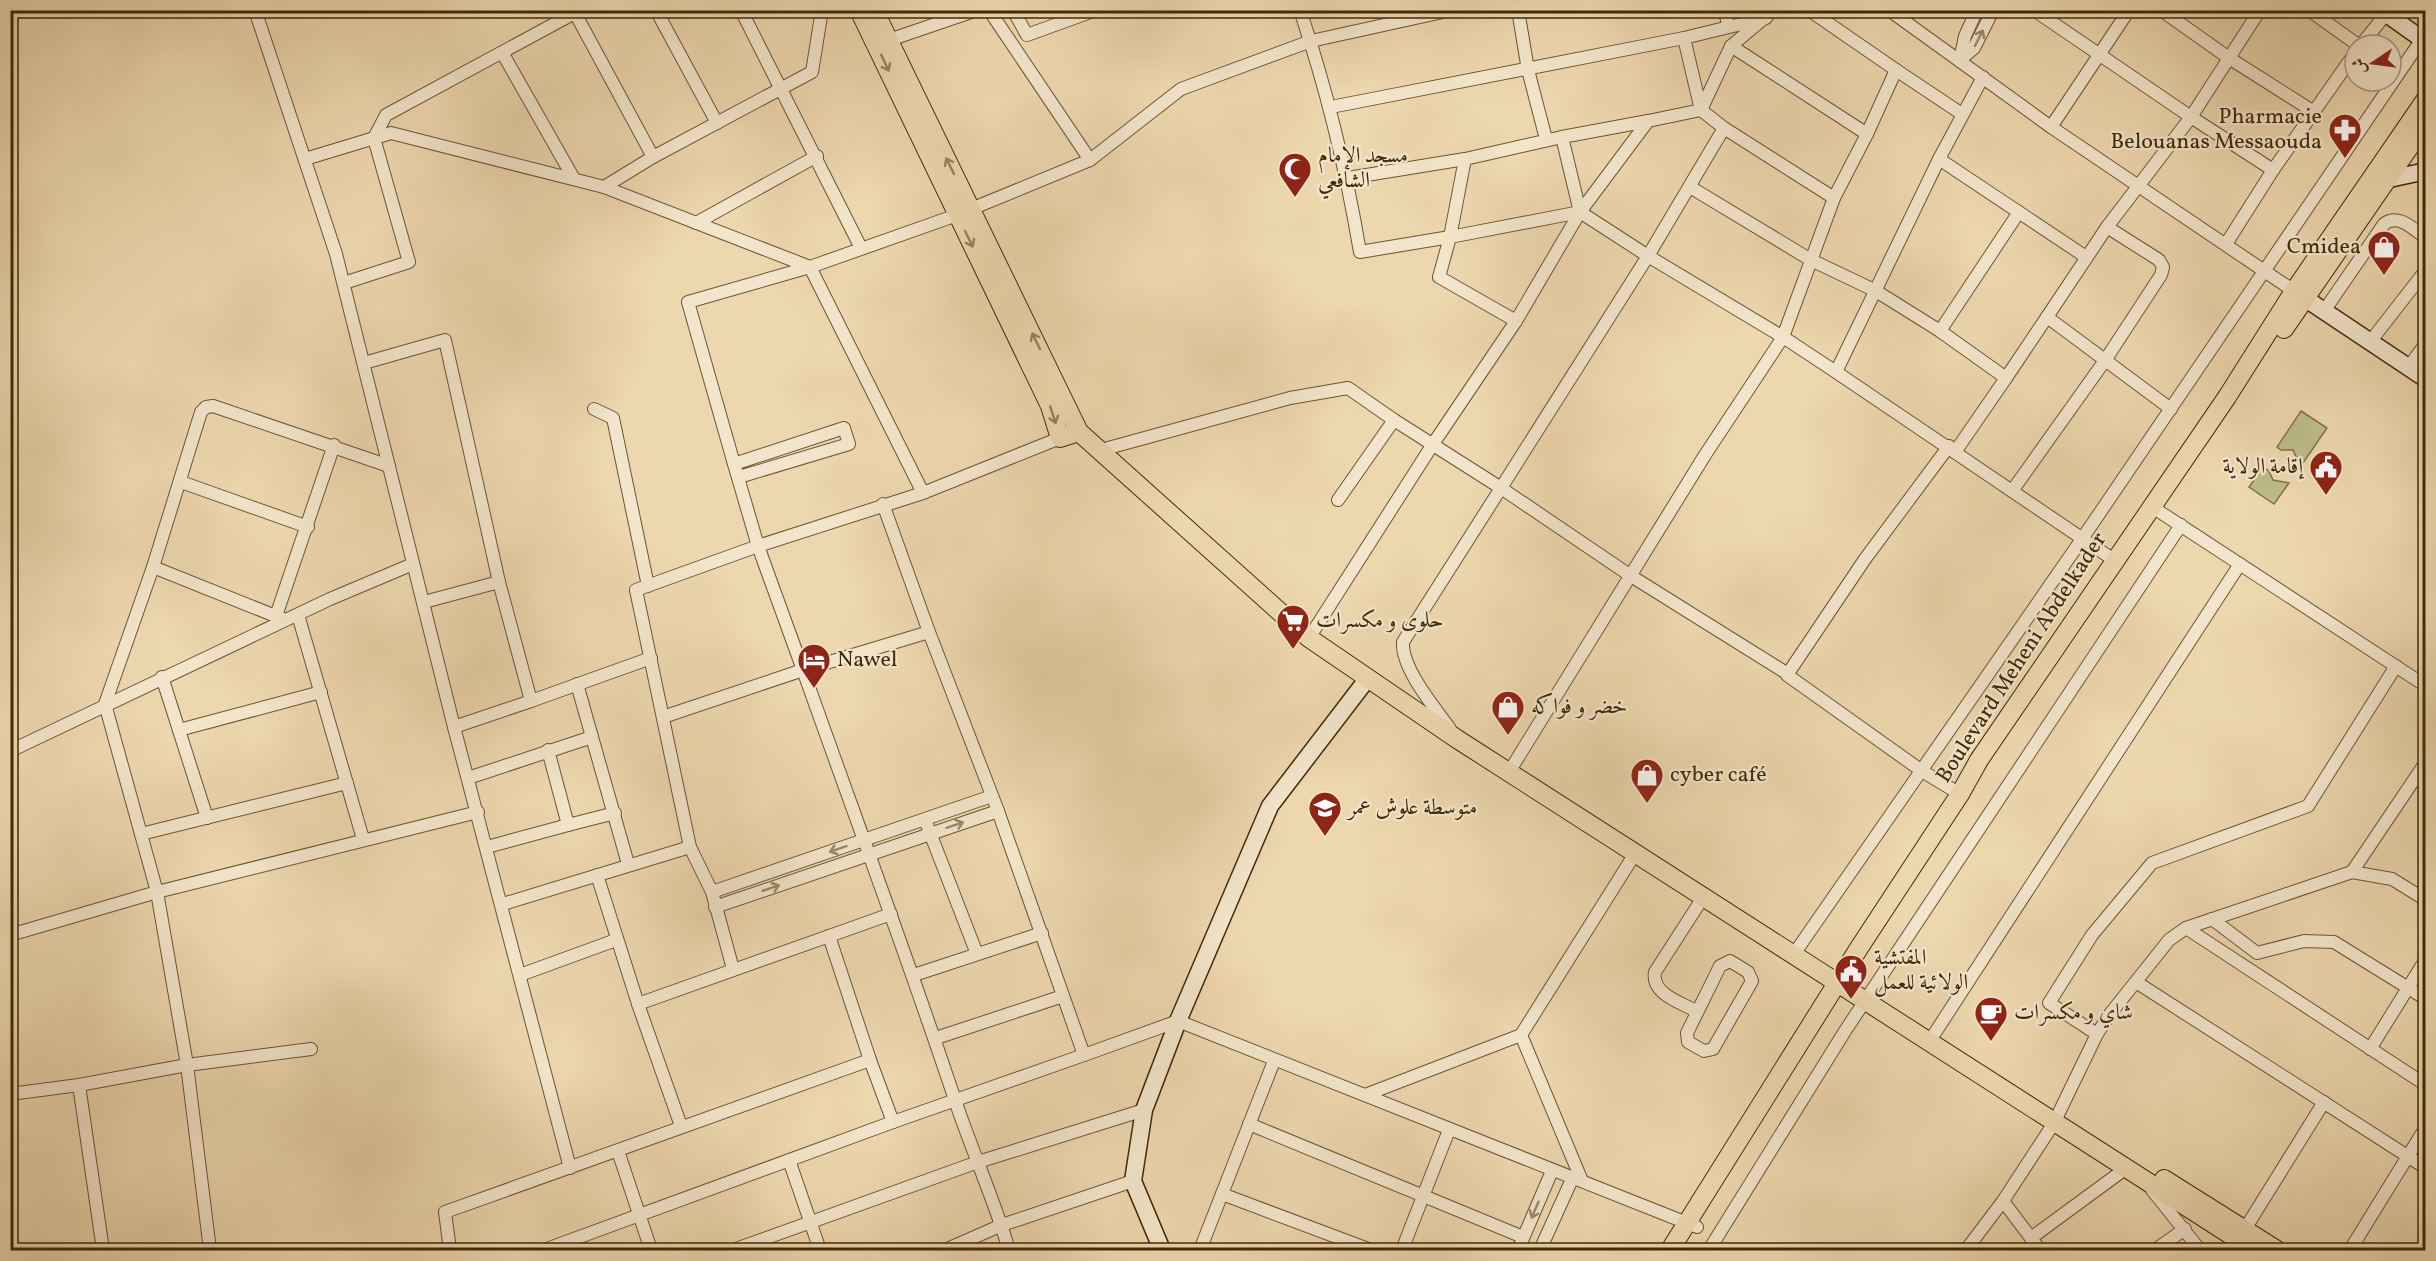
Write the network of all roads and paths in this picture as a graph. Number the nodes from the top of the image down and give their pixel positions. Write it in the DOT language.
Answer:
graph roads {
  1 [pos="255,10"];
  2 [pos="656,10"];
  3 [pos="741,10"];
  4 [pos="822,10"];
  5 [pos="859,10"];
  6 [pos="874,10"];
  7 [pos="977,10"];
  8 [pos="989,10"];
  9 [pos="1013,10"];
  10 [pos="1096,10"];
  11 [pos="1300,10"];
  12 [pos="1452,10"];
  13 [pos="1518,10"];
  14 [pos="1725,10"];
  15 [pos="1809,10"];
  16 [pos="1889,10"];
  17 [pos="1977,10"];
  18 [pos="1993,10"];
  19 [pos="2034,10"];
  20 [pos="2130,10"];
  21 [pos="2161,10"];
  22 [pos="2260,10"];
  23 [pos="2309,10"];
  24 [pos="578,12"];
  25 [pos="2383,12"];
  26 [pos="1770,14"];
  27 [pos="1728,26"];
  28 [pos="2343,33"];
  29 [pos="2368,33"];
  30 [pos="1027,35"];
  31 [pos="1684,38"];
  32 [pos="889,40"];
  33 [pos="1311,40"];
  34 [pos="2424,41"];
  35 [pos="1010,43"];
  36 [pos="1731,46"];
  37 [pos="503,54"];
  38 [pos="2099,57"];
  39 [pos="2229,58"];
  40 [pos="1960,60"];
  41 [pos="1528,70"];
  42 [pos="1896,70"];
  43 [pos="2343,70"];
  44 [pos="1983,77"];
  45 [pos="782,89"];
  46 [pos="2426,99"];
  47 [pos="1331,107"];
  48 [pos="1701,110"];
  49 [pos="2314,112"];
  50 [pos="1962,114"];
  51 [pos="2191,117"];
  52 [pos="1648,121"];
  53 [pos="717,123"];
  54 [pos="2426,123"];
  55 [pos="2051,127"];
  56 [pos="1724,128"];
  57 [pos="1867,134"];
  58 [pos="1562,137"];
  59 [pos="374,138"];
  60 [pos="1546,139"];
  61 [pos="817,156"];
  62 [pos="653,157"];
  63 [pos="305,159"];
  64 [pos="1465,159"];
  65 [pos="1939,159"];
  66 [pos="1090,160"];
  67 [pos="2273,170"];
  68 [pos="2426,171"];
  69 [pos="1348,178"];
  70 [pos="574,179"];
  71 [pos="2377,181"];
  72 [pos="2139,184"];
  73 [pos="604,187"];
  74 [pos="1690,187"];
  75 [pos="1834,198"];
  76 [pos="964,212"];
  77 [pos="1580,212"];
  78 [pos="2019,212"];
  79 [pos="696,223"];
  80 [pos="2107,226"];
  81 [pos="1450,237"];
  82 [pos="2426,238"];
  83 [pos="2226,244"];
  84 [pos="861,248"];
  85 [pos="1648,256"];
  86 [pos="2086,257"];
  87 [pos="1811,260"];
  88 [pos="810,267"];
  89 [pos="2426,270"];
  90 [pos="2264,272"];
  91 [pos="344,283"];
  92 [pos="1876,291"];
  93 [pos="2299,295"];
  94 [pos="2324,312"];
  95 [pos="2047,317"];
  96 [pos="1516,321"];
  97 [pos="1940,331"];
  98 [pos="1783,337"];
  99 [pos="2370,342"];
  100 [pos="2426,343"];
  101 [pos="2106,359"];
  102 [pos="364,363"];
  103 [pos="2408,368"];
  104 [pos="1836,372"];
  105 [pos="2006,378"];
  106 [pos="2426,379"];
  107 [pos="594,409"];
  108 [pos="2171,409"];
  109 [pos="1394,420"];
  110 [pos="1079,432"];
  111 [pos="1060,438"];
  112 [pos="1433,444"];
  113 [pos="334,445"];
  114 [pos="1952,449"];
  115 [pos="1101,450"];
  116 [pos="734,464"];
  117 [pos="389,466"];
  118 [pos="739,477"];
  119 [pos="181,482"];
  120 [pos="1501,489"];
  121 [pos="2012,491"];
  122 [pos="922,493"];
  123 [pos="1338,500"];
  124 [pos="883,504"];
  125 [pos="2160,512"];
  126 [pos="2181,525"];
  127 [pos="308,527"];
  128 [pos="2082,540"];
  129 [pos="758,546"];
  130 [pos="2115,560"];
  131 [pos="413,564"];
  132 [pos="2240,564"];
  133 [pos="153,567"];
  134 [pos="1631,576"];
  135 [pos="499,582"];
  136 [pos="648,586"];
  137 [pos="424,602"];
  138 [pos="287,617"];
  139 [pos="929,632"];
  140 [pos="1309,638"];
  141 [pos="651,658"];
  142 [pos="2396,666"];
  143 [pos="803,670"];
  144 [pos="1788,674"];
  145 [pos="162,677"];
  146 [pos="1368,678"];
  147 [pos="577,684"];
  148 [pos="2426,686"];
  149 [pos="321,692"];
  150 [pos="531,701"];
  151 [pos="105,704"];
  152 [pos="663,717"];
  153 [pos="454,727"];
  154 [pos="179,730"];
  155 [pos="592,737"];
  156 [pos="1458,739"];
  157 [pos="548,750"];
  158 [pos="10,751"];
  159 [pos="2426,762"];
  160 [pos="1922,771"];
  161 [pos="1509,772"];
  162 [pos="468,778"];
  163 [pos="347,783"];
  164 [pos="1960,794"];
  165 [pos="992,796"];
  166 [pos="998,811"];
  167 [pos="478,812"];
  168 [pos="615,813"];
  169 [pos="207,818"];
  170 [pos="924,819"];
  171 [pos="568,825"];
  172 [pos="931,832"];
  173 [pos="141,834"];
  174 [pos="363,839"];
  175 [pos="863,840"];
  176 [pos="487,847"];
  177 [pos="690,847"];
  178 [pos="1636,852"];
  179 [pos="868,854"];
  180 [pos="628,864"];
  181 [pos="2352,872"];
  182 [pos="597,875"];
  183 [pos="157,892"];
  184 [pos="712,892"];
  185 [pos="1704,896"];
  186 [pos="2426,900"];
  187 [pos="503,904"];
  188 [pos="715,906"];
  189 [pos="891,914"];
  190 [pos="2212,919"];
  191 [pos="2186,928"];
  192 [pos="1042,933"];
  193 [pos="10,935"];
  194 [pos="829,936"];
  195 [pos="616,940"];
  196 [pos="977,954"];
  197 [pos="1794,954"];
  198 [pos="2426,959"];
  199 [pos="733,969"];
  200 [pos="520,975"];
  201 [pos="914,975"];
  202 [pos="2136,982"];
  203 [pos="1844,983"];
  204 [pos="2408,988"];
  205 [pos="1063,996"];
  206 [pos="1868,997"];
  207 [pos="2426,999"];
  208 [pos="638,1004"];
  209 [pos="1696,1011"];
  210 [pos="1178,1021"];
  211 [pos="2097,1034"];
  212 [pos="1521,1035"];
  213 [pos="1932,1037"];
  214 [pos="936,1038"];
  215 [pos="311,1049"];
  216 [pos="2370,1049"];
  217 [pos="1084,1055"];
  218 [pos="870,1060"];
  219 [pos="1274,1060"];
  220 [pos="187,1065"];
  221 [pos="2426,1085"];
  222 [pos="79,1086"];
  223 [pos="10,1094"];
  224 [pos="1365,1095"];
  225 [pos="956,1101"];
  226 [pos="2324,1102"];
  227 [pos="1144,1110"];
  228 [pos="2056,1118"];
  229 [pos="893,1122"];
  230 [pos="1249,1124"];
  231 [pos="681,1126"];
  232 [pos="2426,1127"];
  233 [pos="1449,1130"];
  234 [pos="618,1151"];
  235 [pos="2407,1156"];
  236 [pos="789,1160"];
  237 [pos="978,1162"];
  238 [pos="570,1168"];
  239 [pos="2426,1168"];
  240 [pos="2125,1169"];
  241 [pos="1552,1171"];
  242 [pos="1578,1179"];
  243 [pos="1133,1181"];
  244 [pos="2144,1181"];
  245 [pos="1222,1194"];
  246 [pos="1425,1195"];
  247 [pos="2003,1201"];
  248 [pos="640,1216"];
  249 [pos="809,1222"];
  250 [pos="1693,1224"];
  251 [pos="1002,1225"];
  252 [pos="2246,1229"];
  253 [pos="2185,1230"];
  254 [pos="1523,1237"];
  255 [pos="2031,1238"];
  256 [pos="951,1249"];
  257 [pos="103,1251"];
  258 [pos="210,1251"];
  259 [pos="450,1251"];
  260 [pos="544,1251"];
  261 [pos="651,1251"];
  262 [pos="733,1251"];
  263 [pos="820,1251"];
  264 [pos="971,1251"];
  265 [pos="1009,1251"];
  266 [pos="1162,1251"];
  267 [pos="1200,1251"];
  268 [pos="1371,1251"];
  269 [pos="1402,1251"];
  270 [pos="1518,1251"];
  271 [pos="1540,1251"];
  272 [pos="1670,1251"];
  273 [pos="1684,1251"];
  274 [pos="1709,1251"];
  275 [pos="1966,1251"];
  276 [pos="2040,1251"];
  277 [pos="2155,1251"];
  278 [pos="2200,1251"];
  279 [pos="2254,1251"];
  280 [pos="2277,1251"];
  281 [pos="2350,1251"];
  1 -- 63 [label="street"];
  2 -- 53 [label="street"];
  3 -- 45 [label="street"];
  4 -- 45 [label="street"];
  5 -- 76 [label="main road, one-way"];
  6 -- 32 [label="main road"];
  7 -- 32 [label="street"];
  8 -- 35 [label="street"];
  9 -- 30 [label="street"];
  10 -- 30 [label="street"];
  11 -- 33 [label="street"];
  12 -- 33 [label="street"];
  13 -- 41 [label="street"];
  14 -- 27 [label="street"];
  15 -- 42 [label="street"];
  16 -- 40 [label="street"];
  17 -- 40 [label="street"];
  40 -- 18 [label="street, one-way"];
  19 -- 38 [label="street"];
  20 -- 38 [label="street"];
  21 -- 39 [label="street"];
  22 -- 39 [label="street"];
  23 -- 28 [label="street"];
  24 -- 37 [label="street"];
  24 -- 62 [label="street"];
  25 -- 29 [label="street"];
  25 -- 34 [label="street"];
  26 -- 27 [label="street"];
  26 -- 36 [label="street"];
  27 -- 31 [label="street"];
  30 -- 35 [label="street"];
  31 -- 41 [label="street"];
  31 -- 48 [label="street"];
  76 -- 32 [label="main road, one-way"];
  33 -- 47 [label="street"];
  33 -- 66 [label="street"];
  34 -- 90 [label="street"];
  35 -- 66 [label="street"];
  36 -- 48 [label="street"];
  36 -- 57 [label="street"];
  37 -- 59 [label="street"];
  37 -- 70 [label="street"];
  38 -- 51 [label="street"];
  38 -- 55 [label="street"];
  39 -- 49 [label="street"];
  39 -- 51 [label="street"];
  40 -- 44 [label="street"];
  41 -- 47 [label="street"];
  41 -- 60 [label="street"];
  42 -- 50 [label="street"];
  42 -- 57 [label="street"];
  43 -- 49 [label="street"];
  44 -- 50 [label="street"];
  44 -- 55 [label="street"];
  45 -- 53 [label="street"];
  45 -- 61 [label="street"];
  46 -- 71 [label="main road, Boulevard Meheni Abdelkader"];
  47 -- 69 [label="street"];
  48 -- 52 [label="street"];
  48 -- 56 [label="street"];
  49 -- 67 [label="street"];
  50 -- 65 [label="street"];
  51 -- 67 [label="street"];
  51 -- 72 [label="street"];
  52 -- 58 [label="street"];
  52 -- 77 [label="street"];
  53 -- 62 [label="street"];
  54 -- 71 [label="main road, Boulevard Meheni Abdelkader"];
  55 -- 72 [label="street"];
  56 -- 74 [label="street"];
  56 -- 75 [label="street"];
  57 -- 75 [label="street"];
  58 -- 60 [label="street"];
  58 -- 77 [label="street"];
  59 -- 63 [label="street"];
  59 -- 70 [label="street"];
  59 -- 91 [label="street"];
  60 -- 64 [label="street"];
  61 -- 79 [label="street"];
  61 -- 84 [label="street"];
  62 -- 73 [label="street"];
  63 -- 91 [label="street"];
  64 -- 69 [label="street"];
  64 -- 81 [label="street"];
  65 -- 78 [label="street"];
  65 -- 92 [label="street"];
  66 -- 76 [label="street"];
  67 -- 83 [label="street"];
  68 -- 71 [label="street"];
  69 -- 81 [label="street"];
  70 -- 73 [label="street"];
  71 -- 93 [label="main road, Boulevard Meheni Abdelkader"];
  72 -- 80 [label="street"];
  72 -- 83 [label="street"];
  73 -- 79 [label="street"];
  74 -- 85 [label="street"];
  74 -- 87 [label="street"];
  75 -- 87 [label="street"];
  76 -- 84 [label="street"];
  110 -- 76 [label="main road, one-way"];
  76 -- 111 [label="main road, one-way"];
  77 -- 81 [label="street"];
  77 -- 85 [label="street"];
  77 -- 96 [label="street"];
  78 -- 86 [label="street"];
  78 -- 97 [label="street"];
  79 -- 88 [label="street"];
  80 -- 86 [label="street"];
  80 -- 101 [label="street"];
  81 -- 96 [label="street"];
  82 -- 94 [label="street"];
  83 -- 90 [label="street"];
  84 -- 88 [label="street"];
  85 -- 98 [label="street"];
  85 -- 120 [label="street"];
  86 -- 95 [label="street"];
  87 -- 92 [label="street"];
  87 -- 98 [label="street"];
  88 -- 116 [label="street"];
  88 -- 122 [label="street"];
  89 -- 99 [label="street"];
  90 -- 93 [label="street"];
  90 -- 108 [label="street"];
  91 -- 102 [label="street"];
  92 -- 97 [label="street"];
  92 -- 104 [label="street"];
  93 -- 94 [label="street"];
  93 -- 125 [label="main road, Boulevard Meheni Abdelkader"];
  93 -- 130 [label="main road, Boulevard Meheni Abdelkader"];
  94 -- 99 [label="street"];
  95 -- 101 [label="street"];
  95 -- 105 [label="street"];
  96 -- 112 [label="street"];
  97 -- 105 [label="street"];
  98 -- 104 [label="street"];
  98 -- 134 [label="street"];
  99 -- 103 [label="street"];
  100 -- 103 [label="street"];
  101 -- 108 [label="street"];
  101 -- 121 [label="street"];
  102 -- 117 [label="street"];
  102 -- 135 [label="street"];
  103 -- 106 [label="street"];
  104 -- 114 [label="street"];
  105 -- 114 [label="street"];
  107 -- 136 [label="street"];
  108 -- 128 [label="street"];
  109 -- 112 [label="street"];
  109 -- 115 [label="street"];
  109 -- 123 [label="street"];
  110 -- 111 [label="main road"];
  110 -- 115 [label="main road"];
  111 -- 122 [label="street"];
  112 -- 120 [label="street"];
  112 -- 140 [label="street"];
  113 -- 117 [label="street"];
  113 -- 119 [label="street"];
  113 -- 127 [label="street"];
  114 -- 121 [label="street"];
  114 -- 144 [label="street"];
  115 -- 140 [label="main road"];
  116 -- 118 [label="street"];
  116 -- 118 [label="street"];
  117 -- 131 [label="street"];
  118 -- 129 [label="street"];
  119 -- 127 [label="street"];
  119 -- 133 [label="street"];
  120 -- 134 [label="street"];
  120 -- 156 [label="street"];
  121 -- 128 [label="street"];
  122 -- 124 [label="street"];
  124 -- 129 [label="street"];
  124 -- 139 [label="street"];
  125 -- 126 [label="street"];
  125 -- 203 [label="main road, Boulevard Meheni Abdelkader"];
  126 -- 132 [label="street"];
  126 -- 206 [label="street"];
  127 -- 138 [label="street"];
  128 -- 130 [label="street"];
  128 -- 160 [label="street"];
  129 -- 136 [label="street"];
  129 -- 143 [label="street"];
  130 -- 164 [label="main road, Boulevard Meheni Abdelkader"];
  131 -- 137 [label="street"];
  131 -- 138 [label="street"];
  132 -- 142 [label="street"];
  132 -- 213 [label="street"];
  133 -- 138 [label="street"];
  133 -- 151 [label="street"];
  134 -- 144 [label="street"];
  134 -- 161 [label="street"];
  135 -- 137 [label="street"];
  135 -- 150 [label="street"];
  136 -- 141 [label="street"];
  137 -- 153 [label="street"];
  138 -- 145 [label="street"];
  138 -- 149 [label="street"];
  139 -- 143 [label="street"];
  139 -- 165 [label="street"];
  140 -- 146 [label="main road"];
  141 -- 147 [label="street"];
  141 -- 152 [label="street"];
  142 -- 148 [label="street"];
  142 -- 211 [label="street"];
  143 -- 152 [label="street"];
  143 -- 175 [label="street"];
  144 -- 160 [label="street"];
  145 -- 151 [label="street"];
  145 -- 154 [label="street"];
  146 -- 156 [label="main road"];
  146 -- 210 [label="street"];
  147 -- 150 [label="street"];
  147 -- 155 [label="street"];
  149 -- 154 [label="street"];
  149 -- 163 [label="street"];
  150 -- 153 [label="street"];
  151 -- 158 [label="street"];
  151 -- 173 [label="street"];
  152 -- 177 [label="street"];
  153 -- 162 [label="street"];
  154 -- 169 [label="street"];
  155 -- 157 [label="street"];
  155 -- 168 [label="street"];
  156 -- 161 [label="main road"];
  157 -- 162 [label="street"];
  157 -- 171 [label="street"];
  159 -- 181 [label="street"];
  160 -- 164 [label="street"];
  160 -- 197 [label="street"];
  161 -- 178 [label="main road"];
  162 -- 167 [label="street"];
  163 -- 169 [label="street"];
  163 -- 174 [label="street"];
  164 -- 203 [label="main road, Boulevard Meheni Abdelkader"];
  165 -- 166 [label="street"];
  165 -- 170 [label="street"];
  172 -- 166 [label="street, one-way"];
  166 -- 192 [label="street"];
  167 -- 174 [label="street"];
  167 -- 176 [label="street"];
  168 -- 171 [label="street"];
  168 -- 180 [label="street"];
  169 -- 173 [label="street"];
  170 -- 172 [label="street"];
  170 -- 175 [label="street"];
  171 -- 176 [label="street"];
  172 -- 179 [label="street"];
  172 -- 196 [label="street"];
  173 -- 183 [label="street"];
  174 -- 183 [label="street"];
  175 -- 179 [label="street"];
  175 -- 184 [label="street, one-way"];
  176 -- 187 [label="street"];
  177 -- 180 [label="street"];
  177 -- 184 [label="street"];
  178 -- 185 [label="main road"];
  178 -- 212 [label="street"];
  188 -- 179 [label="street, one-way"];
  179 -- 189 [label="street"];
  180 -- 182 [label="street"];
  181 -- 186 [label="street"];
  181 -- 190 [label="street"];
  182 -- 187 [label="street"];
  182 -- 195 [label="street"];
  183 -- 193 [label="street"];
  183 -- 220 [label="street"];
  184 -- 188 [label="street"];
  185 -- 197 [label="main road"];
  185 -- 209 [label="street"];
  187 -- 200 [label="street"];
  188 -- 199 [label="street"];
  189 -- 194 [label="street"];
  189 -- 201 [label="street"];
  190 -- 191 [label="street"];
  190 -- 204 [label="street"];
  191 -- 202 [label="street"];
  191 -- 216 [label="street"];
  192 -- 196 [label="street"];
  192 -- 205 [label="street"];
  194 -- 199 [label="street"];
  194 -- 218 [label="street"];
  195 -- 200 [label="street"];
  195 -- 208 [label="street"];
  196 -- 201 [label="street"];
  197 -- 203 [label="main road"];
  198 -- 204 [label="street"];
  199 -- 208 [label="street"];
  200 -- 238 [label="street"];
  201 -- 214 [label="street"];
  202 -- 211 [label="street"];
  202 -- 226 [label="street"];
  203 -- 206 [label="main road"];
  203 -- 250 [label="main road, Boulevard Meheni Abdelkader"];
  204 -- 207 [label="street"];
  204 -- 216 [label="street"];
  205 -- 214 [label="street"];
  205 -- 217 [label="street"];
  206 -- 213 [label="main road"];
  206 -- 274 [label="street"];
  208 -- 231 [label="street"];
  209 -- 209 [label="street"];
  210 -- 217 [label="street"];
  210 -- 219 [label="street"];
  210 -- 227 [label="street"];
  211 -- 228 [label="street"];
  212 -- 224 [label="street"];
  212 -- 242 [label="street"];
  213 -- 228 [label="main road"];
  214 -- 225 [label="street"];
  215 -- 220 [label="street"];
  216 -- 221 [label="street"];
  217 -- 225 [label="street"];
  218 -- 229 [label="street"];
  218 -- 231 [label="street"];
  219 -- 224 [label="street"];
  219 -- 230 [label="street"];
  220 -- 222 [label="street"];
  220 -- 258 [label="street"];
  222 -- 223 [label="street"];
  222 -- 257 [label="street"];
  224 -- 233 [label="street"];
  225 -- 229 [label="street"];
  225 -- 237 [label="street"];
  226 -- 235 [label="street"];
  226 -- 252 [label="street"];
  227 -- 237 [label="street"];
  227 -- 243 [label="street"];
  228 -- 240 [label="main road"];
  228 -- 247 [label="street"];
  228 -- 252 [label="main road"];
  229 -- 236 [label="street"];
  230 -- 245 [label="street"];
  230 -- 246 [label="street"];
  231 -- 234 [label="street"];
  232 -- 235 [label="street"];
  233 -- 241 [label="street"];
  233 -- 246 [label="street"];
  234 -- 238 [label="street"];
  234 -- 248 [label="street"];
  235 -- 239 [label="street"];
  235 -- 281 [label="street"];
  236 -- 248 [label="street"];
  236 -- 249 [label="street"];
  237 -- 249 [label="street"];
  237 -- 251 [label="street"];
  238 -- 259 [label="street"];
  240 -- 244 [label="main road"];
  240 -- 255 [label="street"];
  241 -- 242 [label="street"];
  241 -- 254 [label="street, one-way"];
  242 -- 250 [label="street"];
  242 -- 271 [label="street"];
  243 -- 251 [label="street"];
  243 -- 266 [label="street"];
  244 -- 253 [label="street"];
  244 -- 279 [label="main road"];
  245 -- 267 [label="street"];
  245 -- 268 [label="street"];
  246 -- 254 [label="street"];
  246 -- 269 [label="street"];
  247 -- 255 [label="street"];
  247 -- 275 [label="street"];
  248 -- 260 [label="street"];
  248 -- 261 [label="street"];
  249 -- 262 [label="street"];
  249 -- 263 [label="street"];
  250 -- 272 [label="main road, Boulevard Meheni Abdelkader"];
  250 -- 273 [label="main road"];
  251 -- 256 [label="street"];
  251 -- 265 [label="street"];
  252 -- 280 [label="main road"];
  253 -- 277 [label="street"];
  253 -- 278 [label="street"];
  254 -- 270 [label="street"];
  255 -- 276 [label="street"];
  256 -- 264 [label="street"];
}
